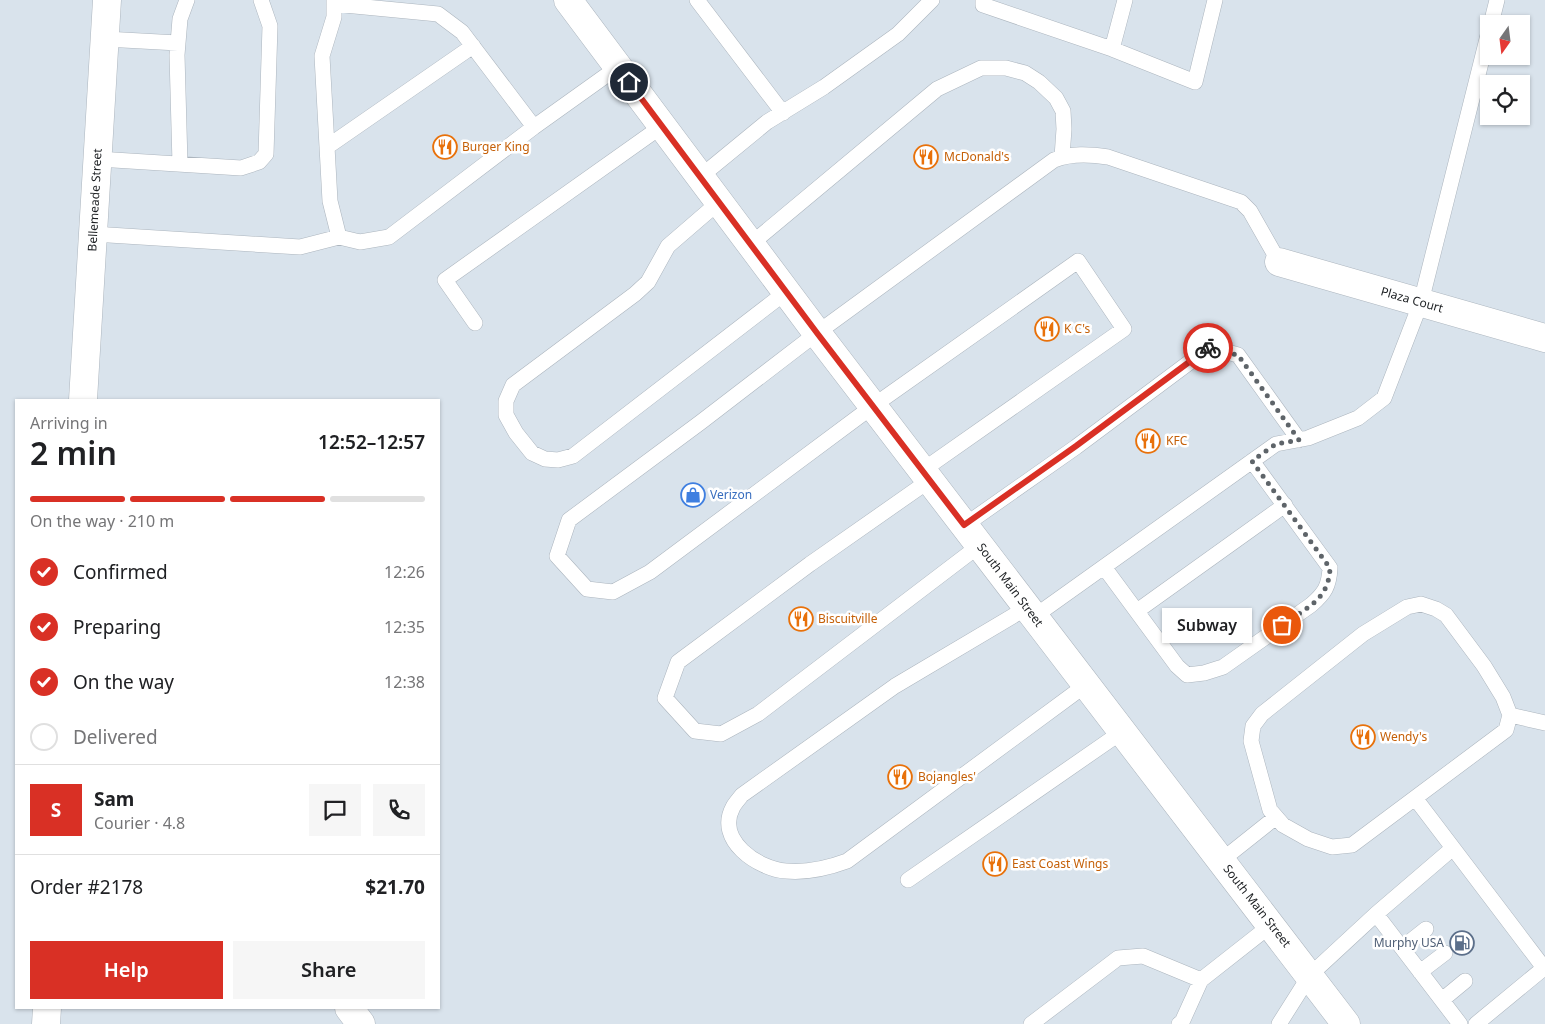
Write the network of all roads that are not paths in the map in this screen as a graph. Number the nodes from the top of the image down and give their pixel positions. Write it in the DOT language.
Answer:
graph roads {
  1 [pos="107,0"];
  2 [pos="188,0"];
  3 [pos="261,0"];
  4 [pos="568,0"];
  5 [pos="697,0"];
  6 [pos="932,0"];
  7 [pos="983,0"];
  8 [pos="1125,0"];
  9 [pos="1215,0"];
  10 [pos="1496,0"];
  11 [pos="334,2"];
  12 [pos="1493,15"];
  13 [pos="105,39"];
  14 [pos="178,42"];
  15 [pos="472,46"];
  16 [pos="1112,49"];
  17 [pos="1480,65"];
  18 [pos="618,67"];
  19 [pos="783,113"];
  20 [pos="662,126"];
  21 [pos="534,127"];
  22 [pos="327,147"];
  23 [pos="1062,157"];
  24 [pos="98,159"];
  25 [pos="180,164"];
  26 [pos="700,177"];
  27 [pos="719,202"];
  28 [pos="93,234"];
  29 [pos="339,237"];
  30 [pos="751,244"];
  31 [pos="1279,262"];
  32 [pos="786,292"];
  33 [pos="1420,302"];
  34 [pos="475,323"];
  35 [pos="817,333"];
  36 [pos="1545,338"];
  37 [pos="83,399"];
  38 [pos="873,406"];
  39 [pos="1299,440"];
  40 [pos="1252,461"];
  41 [pos="926,475"];
  42 [pos="1285,506"];
  43 [pos="972,535"];
  44 [pos="1104,567"];
  45 [pos="1031,611"];
  46 [pos="1137,611"];
  47 [pos="1087,684"];
  48 [pos="1510,715"];
  49 [pos="1545,723"];
  50 [pos="1123,732"];
  51 [pos="1415,798"];
  52 [pos="1276,817"];
  53 [pos="1453,848"];
  54 [pos="1222,860"];
  55 [pos="908,880"];
  56 [pos="1376,914"];
  57 [pos="1272,926"];
  58 [pos="1426,929"];
  59 [pos="1402,948"];
  60 [pos="1445,953"];
  61 [pos="1420,972"];
  62 [pos="1310,975"];
  63 [pos="1200,980"];
  64 [pos="1465,981"];
  65 [pos="1442,1000"];
  66 [pos="47,1009"];
  67 [pos="350,1009"];
  68 [pos="46,1024"];
  69 [pos="361,1024"];
  70 [pos="1031,1024"];
  71 [pos="1179,1024"];
  72 [pos="1279,1024"];
  73 [pos="1346,1024"];
  74 [pos="1460,1024"];
  75 [pos="1476,1024"];
  1 -- 13 [label="main road, Bellemeade Street"];
  2 -- 14 [label="lane"];
  3 -- 25 [label="lane"];
  4 -- 18 [label="main road, South Main Street"];
  5 -- 19 [label="lane"];
  6 -- 19 [label="lane"];
  7 -- 16 [label="lane"];
  8 -- 16 [label="lane"];
  9 -- 16 [label="lane"];
  10 -- 12 [label="lane"];
  11 -- 15 [label="lane"];
  11 -- 22 [label="lane"];
  13 -- 14 [label="lane"];
  13 -- 24 [label="main road, Bellemeade Street"];
  14 -- 25 [label="lane"];
  15 -- 21 [label="lane"];
  15 -- 22 [label="lane"];
  17 -- 33 [label="lane"];
  18 -- 20 [label="main road, South Main Street"];
  18 -- 21 [label="lane"];
  19 -- 26 [label="lane"];
  20 -- 26 [label="main road, South Main Street"];
  20 -- 34 [label="lane"];
  21 -- 29 [label="lane"];
  22 -- 29 [label="lane"];
  23 -- 30 [label="lane"];
  23 -- 31 [label="lane"];
  23 -- 35 [label="lane"];
  24 -- 25 [label="lane"];
  24 -- 28 [label="main road, Bellemeade Street"];
  26 -- 27 [label="main road, South Main Street"];
  27 -- 30 [label="main road, South Main Street"];
  27 -- 32 [label="lane"];
  28 -- 29 [label="lane"];
  28 -- 37 [label="main road, Bellemeade Street"];
  30 -- 32 [label="main road, South Main Street"];
  31 -- 33 [label="main road, Plaza Court"];
  32 -- 35 [label="main road, South Main Street"];
  33 -- 36 [label="main road, Plaza Court"];
  33 -- 39 [label="lane"];
  35 -- 38 [label="main road, South Main Street"];
  35 -- 38 [label="lane"];
  38 -- 41 [label="main road, South Main Street"];
  38 -- 41 [label="lane"];
  39 -- 40 [label="lane"];
  39 -- 43 [label="lane"];
  40 -- 42 [label="lane"];
  40 -- 44 [label="lane"];
  41 -- 43 [label="main road, South Main Street"];
  41 -- 43 [label="lane"];
  42 -- 46 [label="lane"];
  42 -- 46 [label="lane"];
  43 -- 45 [label="main road, South Main Street"];
  44 -- 45 [label="lane"];
  44 -- 46 [label="lane"];
  45 -- 47 [label="main road, South Main Street"];
  45 -- 47 [label="lane"];
  47 -- 50 [label="main road, South Main Street"];
  48 -- 49 [label="lane"];
  48 -- 51 [label="lane"];
  48 -- 52 [label="lane"];
  50 -- 54 [label="main road, South Main Street"];
  50 -- 55 [label="lane"];
  51 -- 52 [label="lane"];
  51 -- 53 [label="lane"];
  52 -- 54 [label="lane"];
  53 -- 56 [label="lane"];
  53 -- 75 [label="lane"];
  54 -- 57 [label="main road, South Main Street"];
  56 -- 59 [label="lane"];
  56 -- 62 [label="lane"];
  57 -- 62 [label="main road, South Main Street"];
  57 -- 63 [label="lane"];
  58 -- 59 [label="lane"];
  59 -- 61 [label="lane"];
  60 -- 61 [label="lane"];
  61 -- 65 [label="lane"];
  62 -- 72 [label="lane"];
  62 -- 73 [label="main road, South Main Street"];
  63 -- 70 [label="lane"];
  63 -- 71 [label="lane"];
  64 -- 65 [label="lane"];
  65 -- 74 [label="lane"];
  66 -- 68 [label="main road"];
  67 -- 69 [label="main road"];
}
